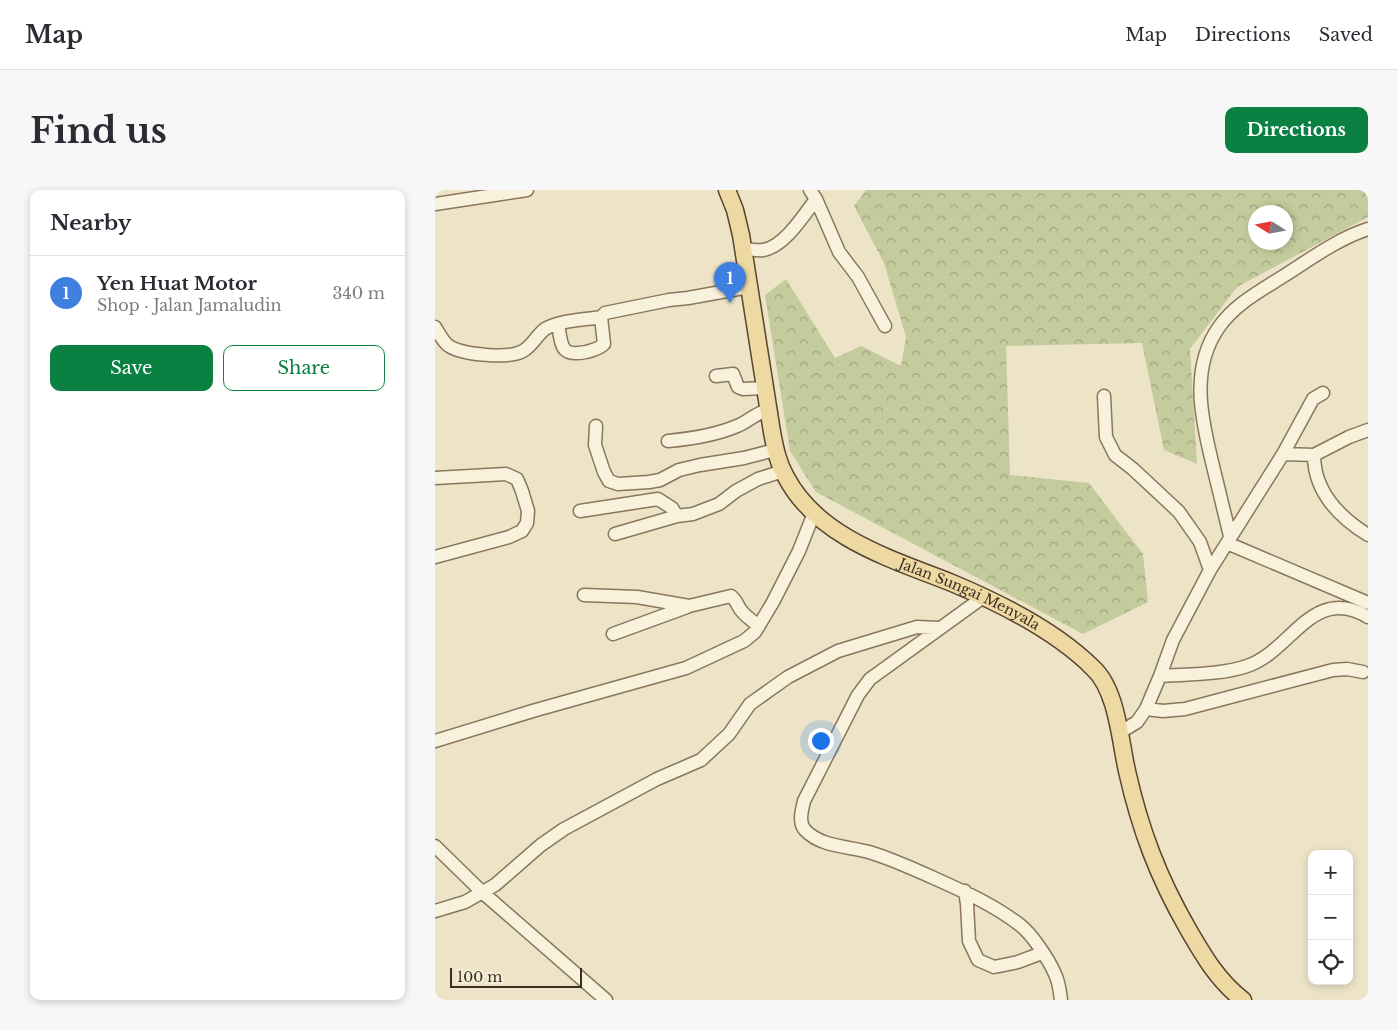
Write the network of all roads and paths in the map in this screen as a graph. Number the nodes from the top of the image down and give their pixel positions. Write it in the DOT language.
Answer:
graph roads {
  1 [pos="527,190"];
  2 [pos="727,190"];
  3 [pos="506,192"];
  4 [pos="813,195"];
  5 [pos="435,204"];
  6 [pos="1368,229"];
  7 [pos="744,249"];
  8 [pos="749,286"];
  9 [pos="601,317"];
  10 [pos="558,324"];
  11 [pos="885,326"];
  12 [pos="435,327"];
  13 [pos="716,376"];
  14 [pos="765,388"];
  15 [pos="1323,393"];
  16 [pos="1103,396"];
  17 [pos="768,410"];
  18 [pos="596,426"];
  19 [pos="1368,430"];
  20 [pos="668,441"];
  21 [pos="775,450"];
  22 [pos="1283,454"];
  23 [pos="1314,455"];
  24 [pos="783,471"];
  25 [pos="435,478"];
  26 [pos="580,510"];
  27 [pos="814,513"];
  28 [pos="677,516"];
  29 [pos="615,534"];
  30 [pos="1368,535"];
  31 [pos="1229,540"];
  32 [pos="435,557"];
  33 [pos="1210,570"];
  34 [pos="584,595"];
  35 [pos="982,598"];
  36 [pos="1368,603"];
  37 [pos="689,606"];
  38 [pos="1368,617"];
  39 [pos="759,626"];
  40 [pos="939,628"];
  41 [pos="613,634"];
  42 [pos="1363,672"];
  43 [pos="1160,676"];
  44 [pos="1146,709"];
  45 [pos="1119,733"];
  46 [pos="435,741"];
  47 [pos="435,846"];
  48 [pos="965,891"];
  49 [pos="482,892"];
  50 [pos="435,911"];
  51 [pos="1042,953"];
  52 [pos="606,1000"];
  53 [pos="1061,1000"];
  54 [pos="1243,1000"];
  1 -- 3 [label="street"];
  2 -- 7 [label="main road, Jalan Sungai Menyala"];
  3 -- 5 [label="street"];
  4 -- 7 [label="street"];
  4 -- 11 [label="street"];
  6 -- 31 [label="street"];
  7 -- 8 [label="main road, Jalan Sungai Menyala"];
  8 -- 9 [label="street"];
  8 -- 14 [label="main road, Jalan Sungai Menyala"];
  9 -- 10 [label="street"];
  9 -- 10 [label="street"];
  10 -- 12 [label="street"];
  13 -- 14 [label="street"];
  14 -- 17 [label="main road, Jalan Sungai Menyala"];
  15 -- 22 [label="street"];
  16 -- 33 [label="street"];
  17 -- 20 [label="street"];
  17 -- 21 [label="main road, Jalan Sungai Menyala"];
  18 -- 21 [label="street"];
  19 -- 23 [label="street"];
  21 -- 24 [label="main road, Jalan Sungai Menyala"];
  22 -- 23 [label="street"];
  22 -- 31 [label="street"];
  23 -- 30 [label="street"];
  24 -- 27 [label="main road, Jalan Sungai Menyala"];
  24 -- 28 [label="street"];
  25 -- 32 [label="street"];
  26 -- 28 [label="street"];
  27 -- 35 [label="main road, Jalan Sungai Menyala"];
  27 -- 39 [label="street"];
  28 -- 29 [label="street"];
  31 -- 33 [label="street"];
  31 -- 36 [label="street"];
  33 -- 43 [label="street"];
  34 -- 37 [label="street"];
  35 -- 40 [label="street"];
  35 -- 45 [label="main road, Jalan Sungai Menyala"];
  37 -- 39 [label="street"];
  37 -- 41 [label="street"];
  38 -- 43 [label="street"];
  39 -- 46 [label="street"];
  40 -- 48 [label="street"];
  40 -- 49 [label="street"];
  42 -- 44 [label="street"];
  43 -- 44 [label="street"];
  44 -- 45 [label="street"];
  45 -- 54 [label="main road, Jalan Sungai Menyala"];
  47 -- 49 [label="street"];
  48 -- 51 [label="street"];
  48 -- 51 [label="street"];
  49 -- 50 [label="street"];
  49 -- 52 [label="street"];
  51 -- 53 [label="street"];
}
